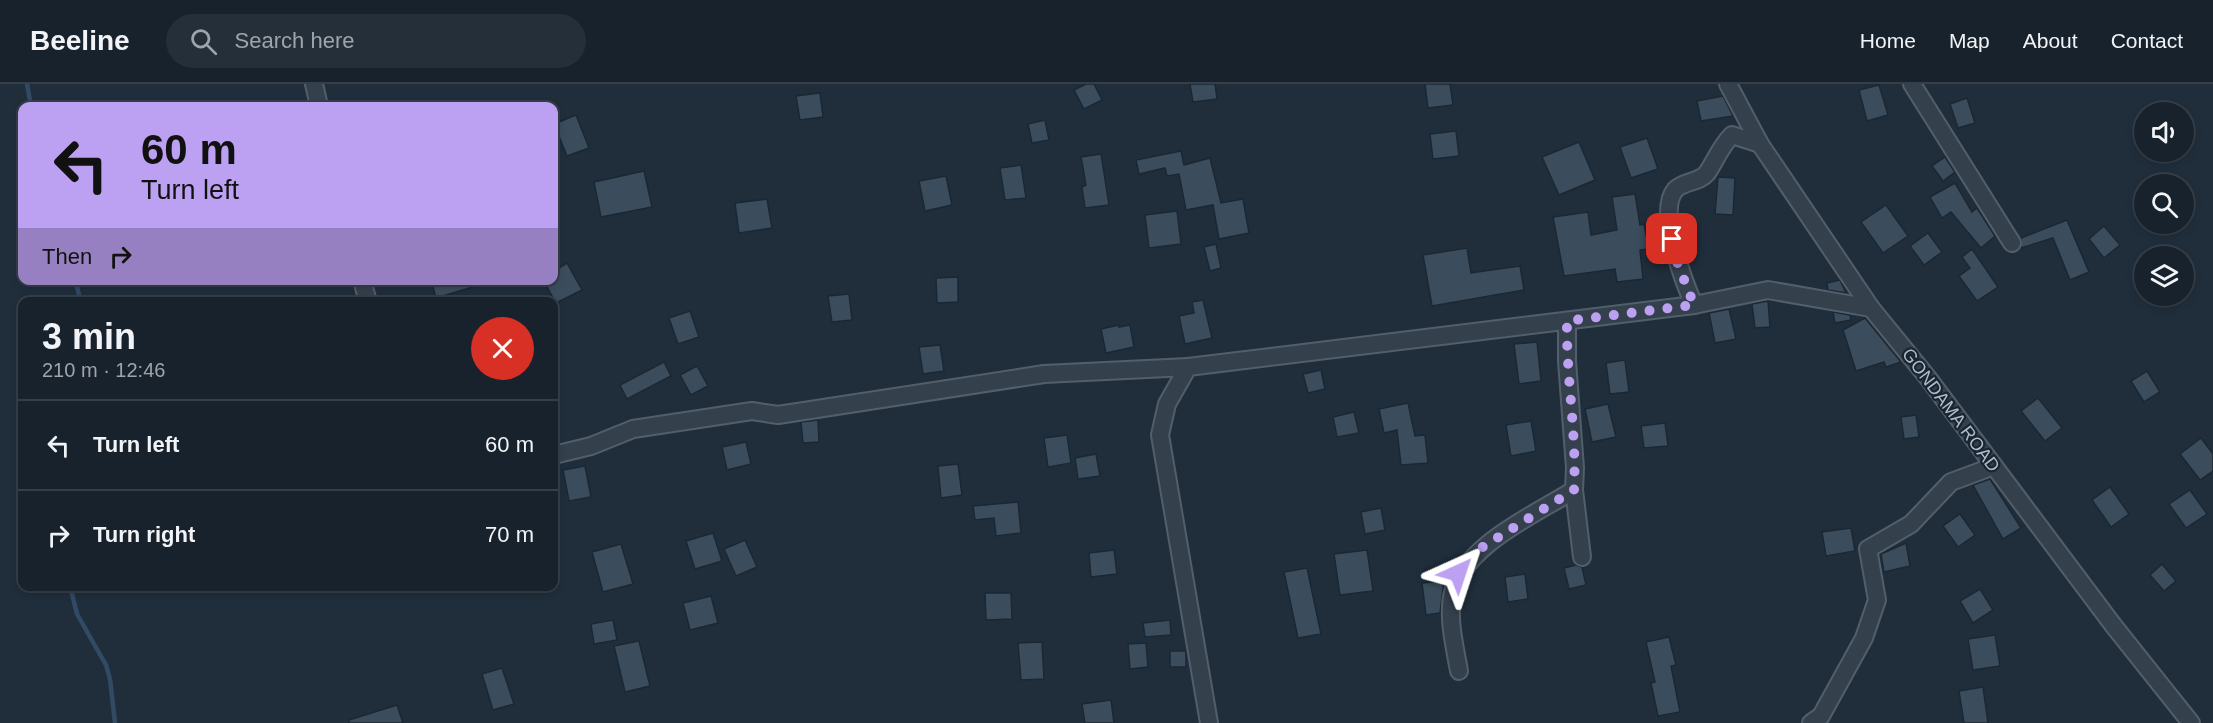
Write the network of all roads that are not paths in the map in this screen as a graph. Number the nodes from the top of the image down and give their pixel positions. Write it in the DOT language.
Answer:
graph roads {
  1 [pos="314,84"];
  2 [pos="1728,84"];
  3 [pos="1912,84"];
  4 [pos="318,102"];
  5 [pos="1760,144"];
  6 [pos="2012,243"];
  7 [pos="1694,305"];
  8 [pos="1871,308"];
  9 [pos="1567,321"];
  10 [pos="1188,367"];
  11 [pos="558,454"];
  12 [pos="1994,466"];
  13 [pos="1574,490"];
  14 [pos="1582,557"];
  15 [pos="1459,671"];
  16 [pos="1209,723"];
  17 [pos="1811,723"];
  18 [pos="2191,723"];
  1 -- 4 [label="street"];
  2 -- 5 [label="street, GONDAMA ROAD"];
  3 -- 6 [label="street"];
  5 -- 7 [label="street"];
  5 -- 8 [label="street, GONDAMA ROAD"];
  7 -- 8 [label="street"];
  7 -- 9 [label="street"];
  8 -- 12 [label="street, GONDAMA ROAD"];
  9 -- 10 [label="street"];
  9 -- 13 [label="street"];
  10 -- 11 [label="street"];
  10 -- 16 [label="street"];
  12 -- 17 [label="street"];
  12 -- 18 [label="street, GONDAMA ROAD"];
  13 -- 14 [label="street"];
  13 -- 15 [label="street"];
}
